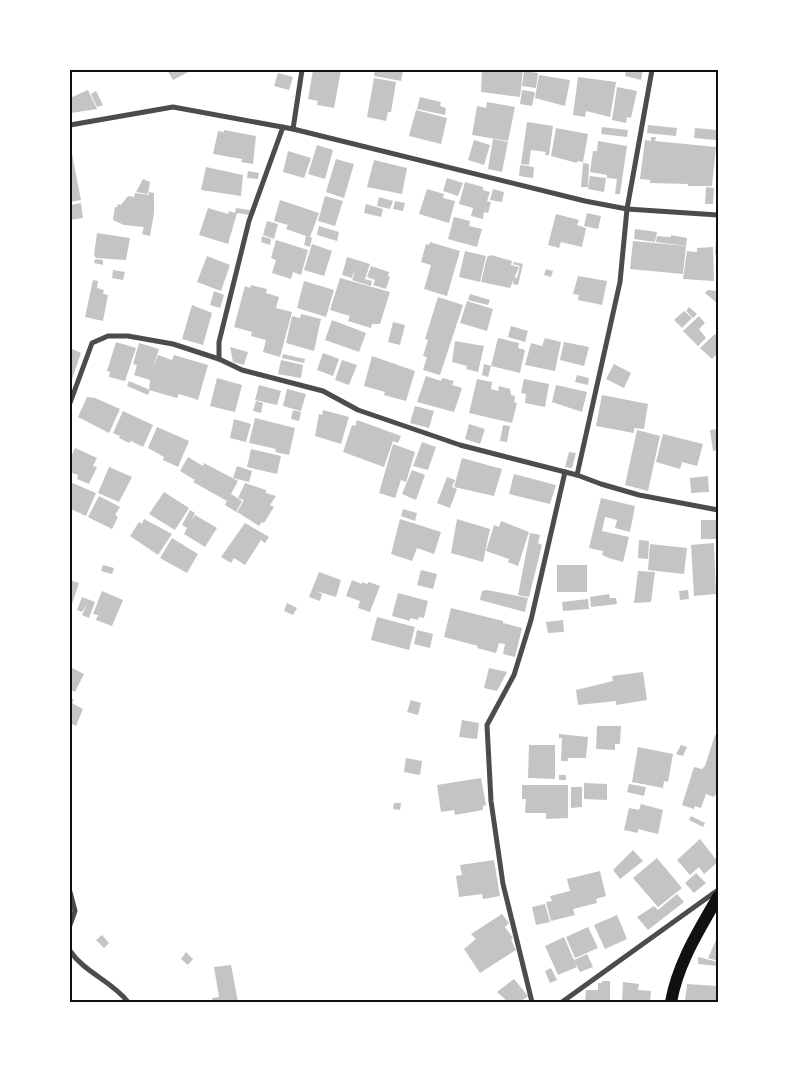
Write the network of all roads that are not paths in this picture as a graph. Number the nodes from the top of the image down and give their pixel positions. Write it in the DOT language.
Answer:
graph roads {
  1 [pos="302,70"];
  2 [pos="652,70"];
  3 [pos="70,125"];
  4 [pos="284,127"];
  5 [pos="293,129"];
  6 [pos="627,209"];
  7 [pos="718,215"];
  8 [pos="219,359"];
  9 [pos="70,403"];
  10 [pos="565,472"];
  11 [pos="577,475"];
  12 [pos="718,510"];
  13 [pos="718,890"];
  14 [pos="70,892"];
  15 [pos="718,898"];
  16 [pos="70,925"];
  17 [pos="70,951"];
  18 [pos="128,1002"];
  19 [pos="532,1002"];
  20 [pos="562,1002"];
  21 [pos="671,1002"];
  1 -- 5 [label="street"];
  2 -- 6 [label="street"];
  3 -- 4 [label="street"];
  4 -- 5 [label="street"];
  4 -- 8 [label="street"];
  5 -- 6 [label="street"];
  6 -- 7 [label="street"];
  6 -- 11 [label="street"];
  8 -- 9 [label="street"];
  8 -- 10 [label="street"];
  10 -- 11 [label="street"];
  10 -- 19 [label="street"];
  11 -- 12 [label="street"];
  13 -- 20 [label="street"];
  14 -- 16 [label="street"];
  15 -- 21 [label="main road"];
  17 -- 18 [label="street"];
}
